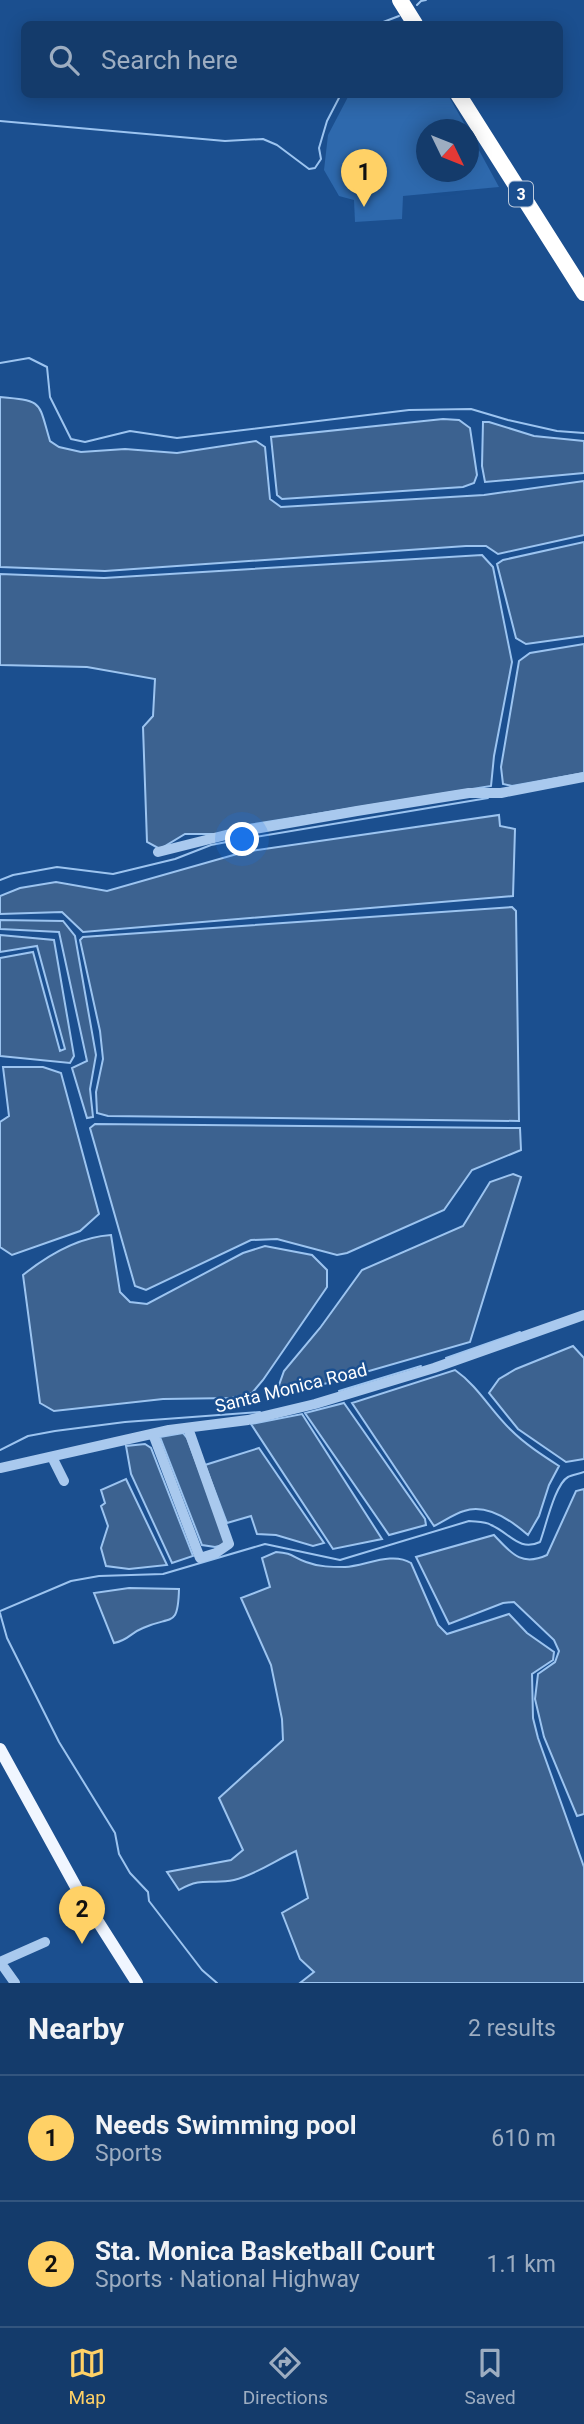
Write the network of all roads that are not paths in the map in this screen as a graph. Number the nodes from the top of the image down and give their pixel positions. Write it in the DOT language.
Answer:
graph roads {
  1 [pos="400,0"];
  2 [pos="413,21"];
  3 [pos="461,98"];
  4 [pos="584,293"];
  5 [pos="584,777"];
  6 [pos="158,852"];
  7 [pos="584,1315"];
  8 [pos="188,1428"];
  9 [pos="153,1434"];
  10 [pos="52,1457"];
  11 [pos="0,1468"];
  12 [pos="64,1481"];
  13 [pos="0,1749"];
  14 [pos="45,1942"];
  15 [pos="15,1983"];
  16 [pos="137,1983"];
  1 -- 2 [label="highway"];
  3 -- 4 [label="highway, 3"];
  5 -- 6 [label="street"];
  7 -- 8 [label="street, Santa Monica Road"];
  8 -- 9 [label="street, Santa Monica Road"];
  8 -- 9 [label="street"];
  9 -- 10 [label="street, Santa Monica Road"];
  10 -- 11 [label="street, Santa Monica Road"];
  10 -- 12 [label="street"];
  13 -- 16 [label="main road"];
  14 -- 15 [label="street"];
}
